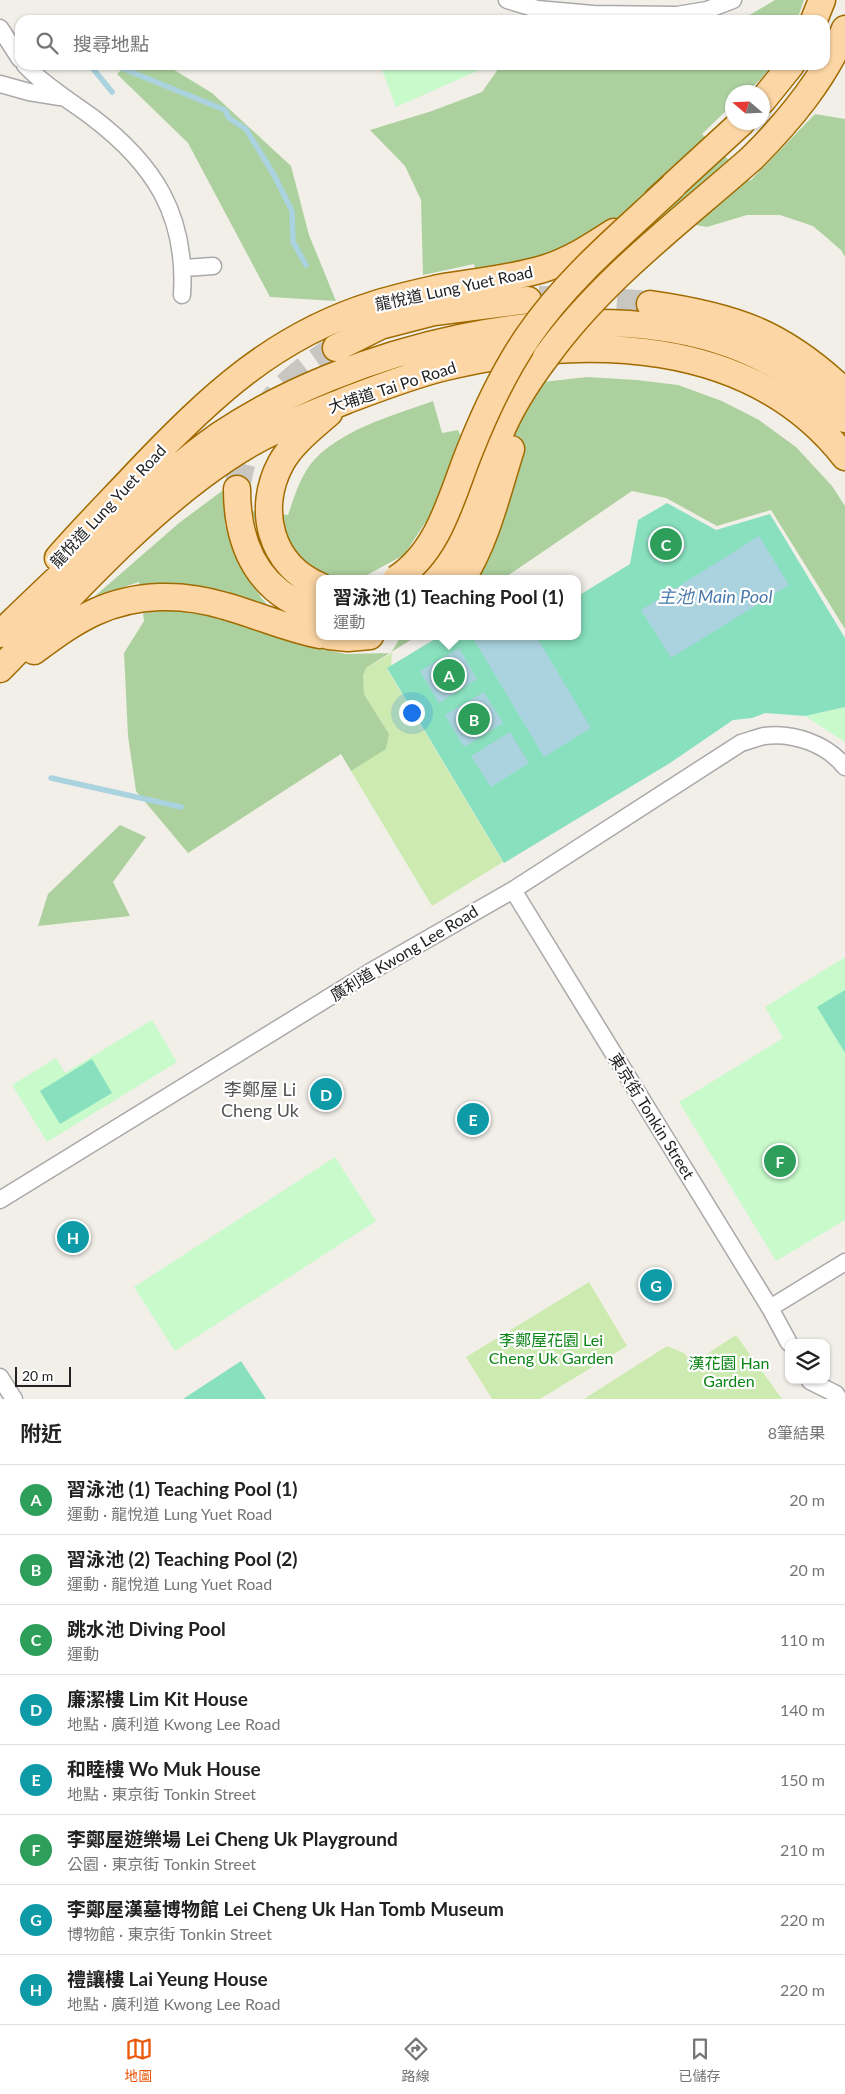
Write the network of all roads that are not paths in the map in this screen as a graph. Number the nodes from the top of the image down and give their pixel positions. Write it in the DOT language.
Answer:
graph roads {
  1 [pos="507,0"];
  2 [pos="734,0"];
  3 [pos="822,0"];
  4 [pos="816,15"];
  5 [pos="0,28"];
  6 [pos="845,29"];
  7 [pos="15,52"];
  8 [pos="830,60"];
  9 [pos="31,70"];
  10 [pos="787,70"];
  11 [pos="824,70"];
  12 [pos="0,84"];
  13 [pos="770,91"];
  14 [pos="65,98"];
  15 [pos="734,130"];
  16 [pos="673,186"];
  17 [pos="213,266"];
  18 [pos="184,268"];
  19 [pos="182,295"];
  20 [pos="528,300"];
  21 [pos="650,304"];
  22 [pos="336,348"];
  23 [pos="546,357"];
  24 [pos="845,392"];
  25 [pos="342,402"];
  26 [pos="845,419"];
  27 [pos="845,457"];
  28 [pos="237,489"];
  29 [pos="401,575"];
  30 [pos="432,575"];
  31 [pos="464,575"];
  32 [pos="316,584"];
  33 [pos="316,610"];
  34 [pos="0,625"];
  35 [pos="0,634"];
  36 [pos="316,634"];
  37 [pos="0,669"];
  38 [pos="0,674"];
  39 [pos="845,767"];
  40 [pos="513,890"];
  41 [pos="0,1200"];
  42 [pos="845,1262"];
  43 [pos="770,1308"];
  44 [pos="787,1339"];
  45 [pos="0,1376"];
  46 [pos="811,1384"];
  47 [pos="816,1384"];
  48 [pos="14,1399"];
  49 [pos="815,1399"];
  50 [pos="839,1399"];
  1 -- 2 [label="street"];
  3 -- 4 [label="main road"];
  5 -- 7 [label="street"];
  6 -- 8 [label="main road, bridge"];
  9 -- 14 [label="street"];
  10 -- 13 [label="main road"];
  11 -- 23 [label="main road, bridge"];
  12 -- 14 [label="street"];
  14 -- 18 [label="street"];
  15 -- 16 [label="main road, 龍悅道 Lung Yuet Road"];
  16 -- 29 [label="main road, bridge"];
  16 -- 34 [label="main road, 龍悅道 Lung Yuet Road, bridge"];
  17 -- 18 [label="street"];
  18 -- 19 [label="street"];
  20 -- 22 [label="main road"];
  21 -- 24 [label="main road"];
  23 -- 30 [label="main road"];
  23 -- 31 [label="main road"];
  25 -- 27 [label="main road, 大埔道 Tai Po Road"];
  25 -- 32 [label="main road"];
  25 -- 37 [label="main road, 大埔道 Tai Po Road"];
  26 -- 35 [label="main road, 大埔道 Tai Po Road"];
  28 -- 33 [label="main road"];
  36 -- 38 [label="main road"];
  39 -- 40 [label="street, 廣利道 Kwong Lee Road"];
  40 -- 41 [label="street, 廣利道 Kwong Lee Road"];
  40 -- 43 [label="street, 東京街 Tonkin Street"];
  42 -- 43 [label="street"];
  43 -- 44 [label="street, 東京街 Tonkin Street"];
  45 -- 48 [label="street"];
  46 -- 49 [label="street"];
  47 -- 50 [label="street"];
}
